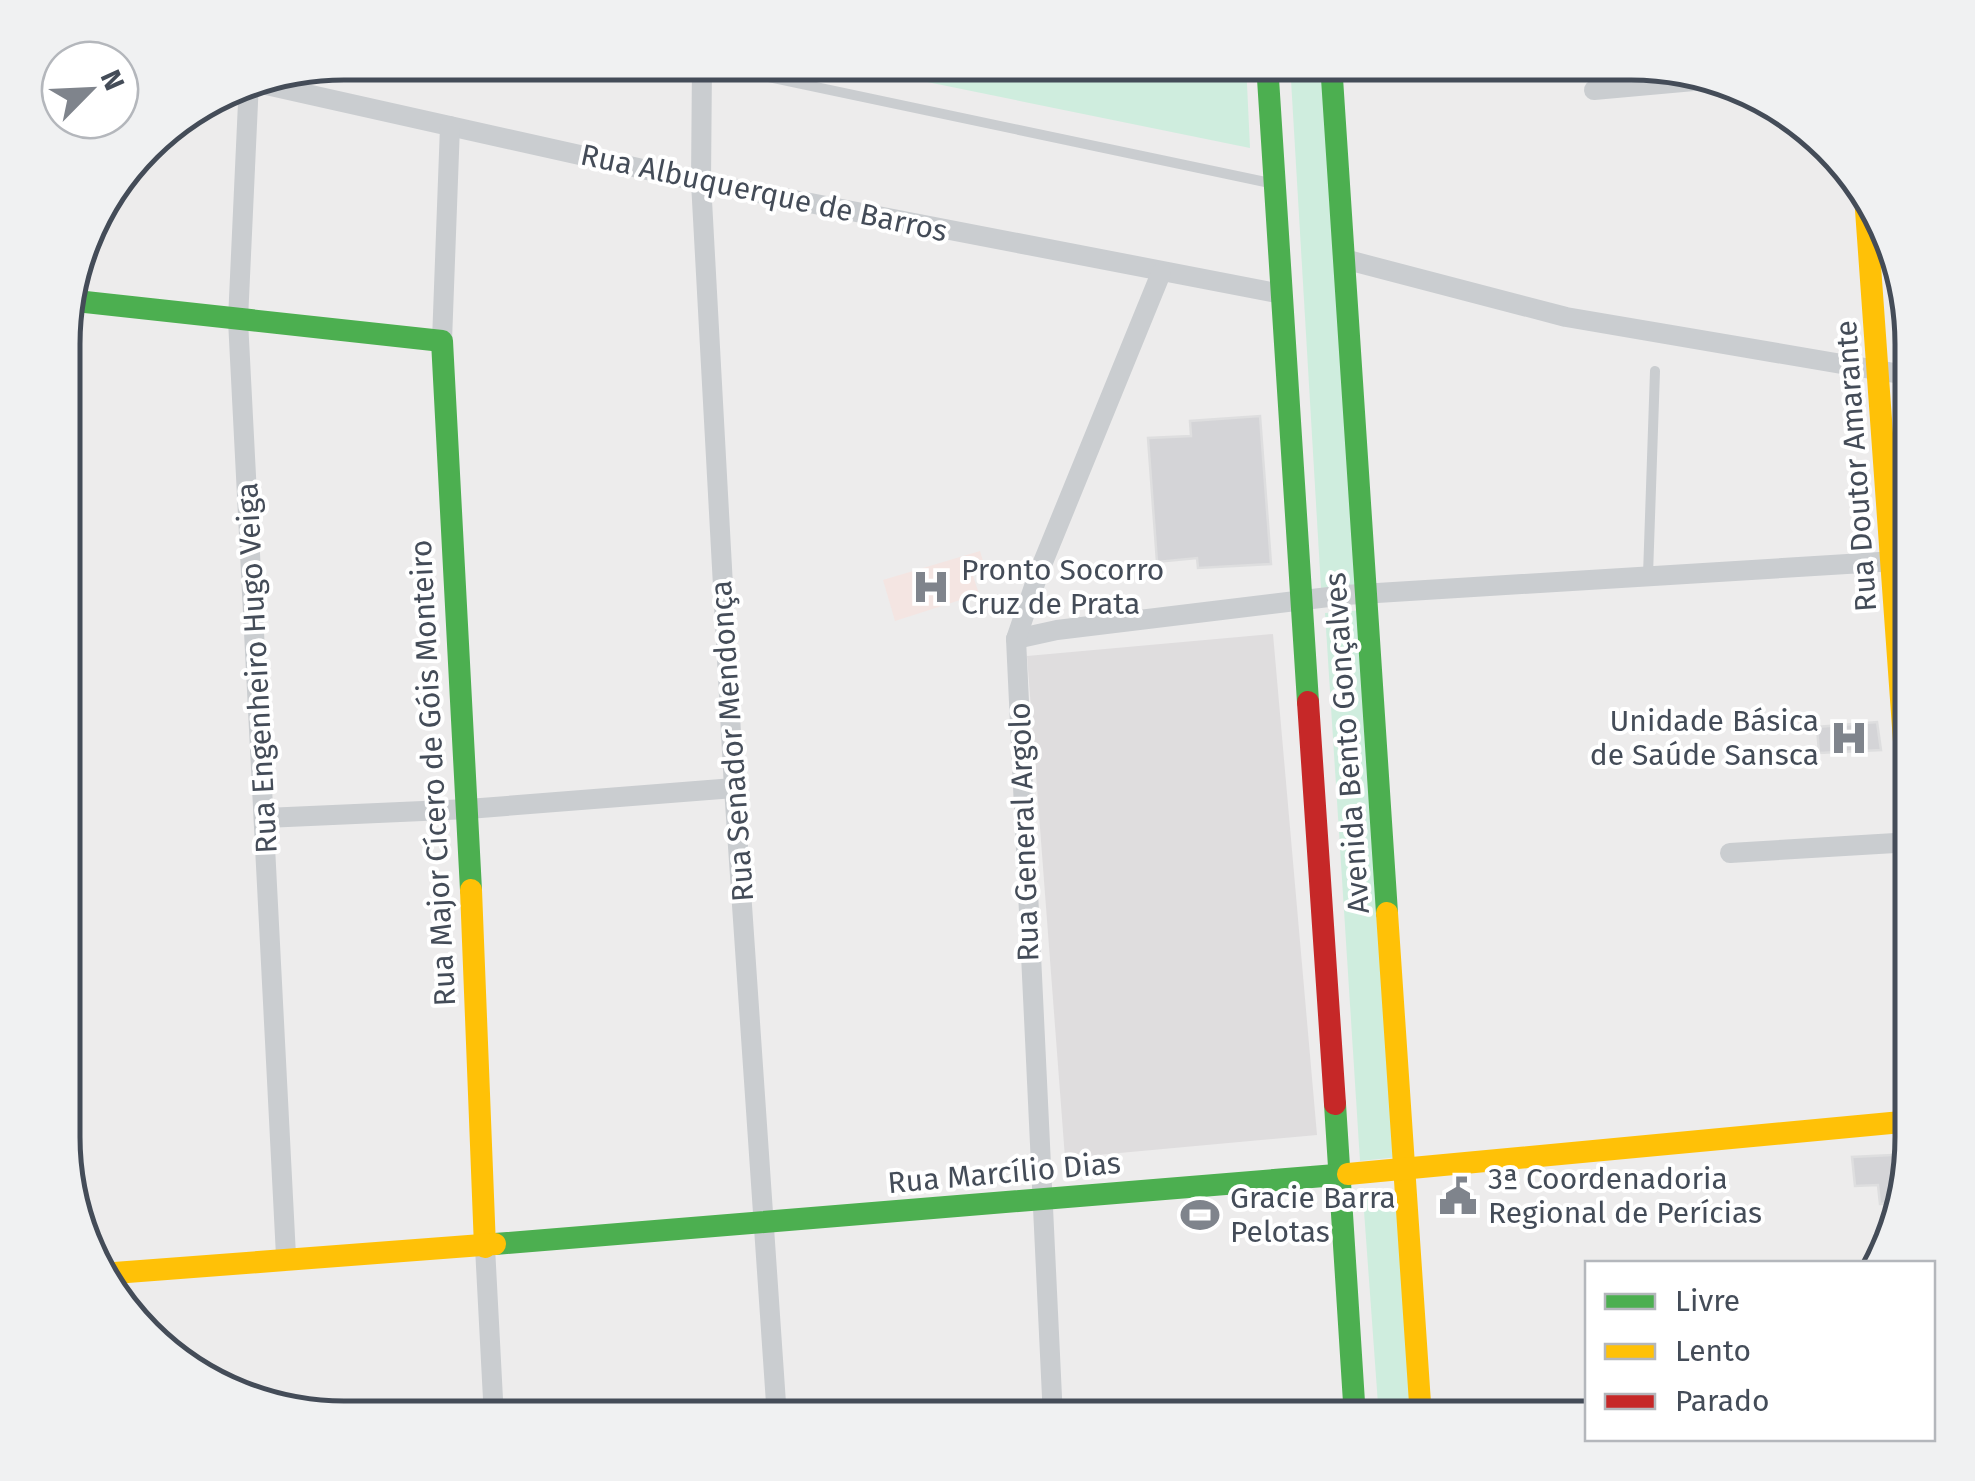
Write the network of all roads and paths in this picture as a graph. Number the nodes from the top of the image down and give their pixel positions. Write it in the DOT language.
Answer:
graph roads {
  1 [pos="702,81"];
  2 [pos="787,81"];
  3 [pos="1267,81"];
  4 [pos="1333,81"];
  5 [pos="1665,83"];
  6 [pos="281,88"];
  7 [pos="1594,90"];
  8 [pos="247,99"];
  9 [pos="450,126"];
  10 [pos="701,182"];
  11 [pos="1276,184"];
  12 [pos="1868,226"];
  13 [pos="1344,259"];
  14 [pos="1161,273"];
  15 [pos="1282,294"];
  16 [pos="84,302"];
  17 [pos="238,320"];
  18 [pos="442,341"];
  19 [pos="1654,371"];
  20 [pos="1880,372"];
  21 [pos="1895,374"];
  22 [pos="1895,505"];
  23 [pos="1895,561"];
  24 [pos="1648,576"];
  25 [pos="1368,593"];
  26 [pos="1303,600"];
  27 [pos="1016,639"];
  28 [pos="734,788"];
  29 [pos="468,809"];
  30 [pos="265,818"];
  31 [pos="1894,843"];
  32 [pos="1730,852"];
  33 [pos="1894,1122"];
  34 [pos="1406,1169"];
  35 [pos="1339,1174"];
  36 [pos="1044,1200"];
  37 [pos="766,1225"];
  38 [pos="485,1246"];
  39 [pos="286,1256"];
  40 [pos="118,1272"];
  41 [pos="493,1400"];
  42 [pos="776,1400"];
  43 [pos="1052,1401"];
  44 [pos="1354,1401"];
  45 [pos="1420,1401"];
  1 -- 10 [label="street, Rua Senador Mendonça"];
  2 -- 11 [label="lane"];
  3 -- 11 [label="main road, Avenida Bento Gonçalves"];
  4 -- 13 [label="main road, Avenida Bento Gonçalves"];
  5 -- 7 [label="street"];
  6 -- 9 [label="street, Rua Albuquerque de Barros"];
  8 -- 17 [label="street, Rua Engenheiro Hugo Veiga"];
  9 -- 10 [label="street, Rua Albuquerque de Barros"];
  9 -- 18 [label="street, Rua Major Cícero de Góis Monteiro"];
  10 -- 14 [label="street, Rua Albuquerque de Barros"];
  10 -- 28 [label="street, Rua Senador Mendonça"];
  11 -- 15 [label="main road, Avenida Bento Gonçalves"];
  12 -- 20 [label="main road, Rua Doutor Amarante"];
  13 -- 20 [label="street"];
  13 -- 25 [label="main road, Avenida Bento Gonçalves"];
  14 -- 15 [label="street, Rua Albuquerque de Barros"];
  14 -- 27 [label="street, Rua General Argolo"];
  15 -- 26 [label="main road, Avenida Bento Gonçalves"];
  16 -- 17 [label="main road"];
  17 -- 18 [label="main road"];
  17 -- 30 [label="street, Rua Engenheiro Hugo Veiga"];
  18 -- 29 [label="main road, Rua Major Cícero de Góis Monteiro"];
  19 -- 24 [label="lane"];
  20 -- 21 [label="street"];
  20 -- 22 [label="main road, Rua Doutor Amarante"];
  23 -- 24 [label="street"];
  24 -- 25 [label="street"];
  25 -- 26 [label="street"];
  25 -- 34 [label="main road, Avenida Bento Gonçalves"];
  26 -- 27 [label="street"];
  26 -- 35 [label="main road, Avenida Bento Gonçalves"];
  27 -- 36 [label="street, Rua General Argolo"];
  28 -- 29 [label="street"];
  28 -- 37 [label="street, Rua Senador Mendonça"];
  29 -- 30 [label="street"];
  29 -- 38 [label="main road, Rua Major Cícero de Góis Monteiro"];
  30 -- 39 [label="street, Rua Engenheiro Hugo Veiga"];
  31 -- 32 [label="street"];
  33 -- 34 [label="main road, Rua Marcílio Dias"];
  34 -- 35 [label="main road, Rua Marcílio Dias"];
  34 -- 45 [label="main road, Avenida Bento Gonçalves"];
  35 -- 36 [label="main road, Rua Marcílio Dias"];
  35 -- 44 [label="main road, Avenida Bento Gonçalves"];
  36 -- 37 [label="main road, Rua Marcílio Dias"];
  36 -- 43 [label="street, Rua General Argolo"];
  37 -- 38 [label="main road, Rua Marcílio Dias"];
  37 -- 42 [label="street, Rua Senador Mendonça"];
  38 -- 39 [label="main road, Rua Marcílio Dias"];
  38 -- 41 [label="street, Rua Major Cícero de Góis Monteiro"];
  39 -- 40 [label="main road, Rua Marcílio Dias"];
}
